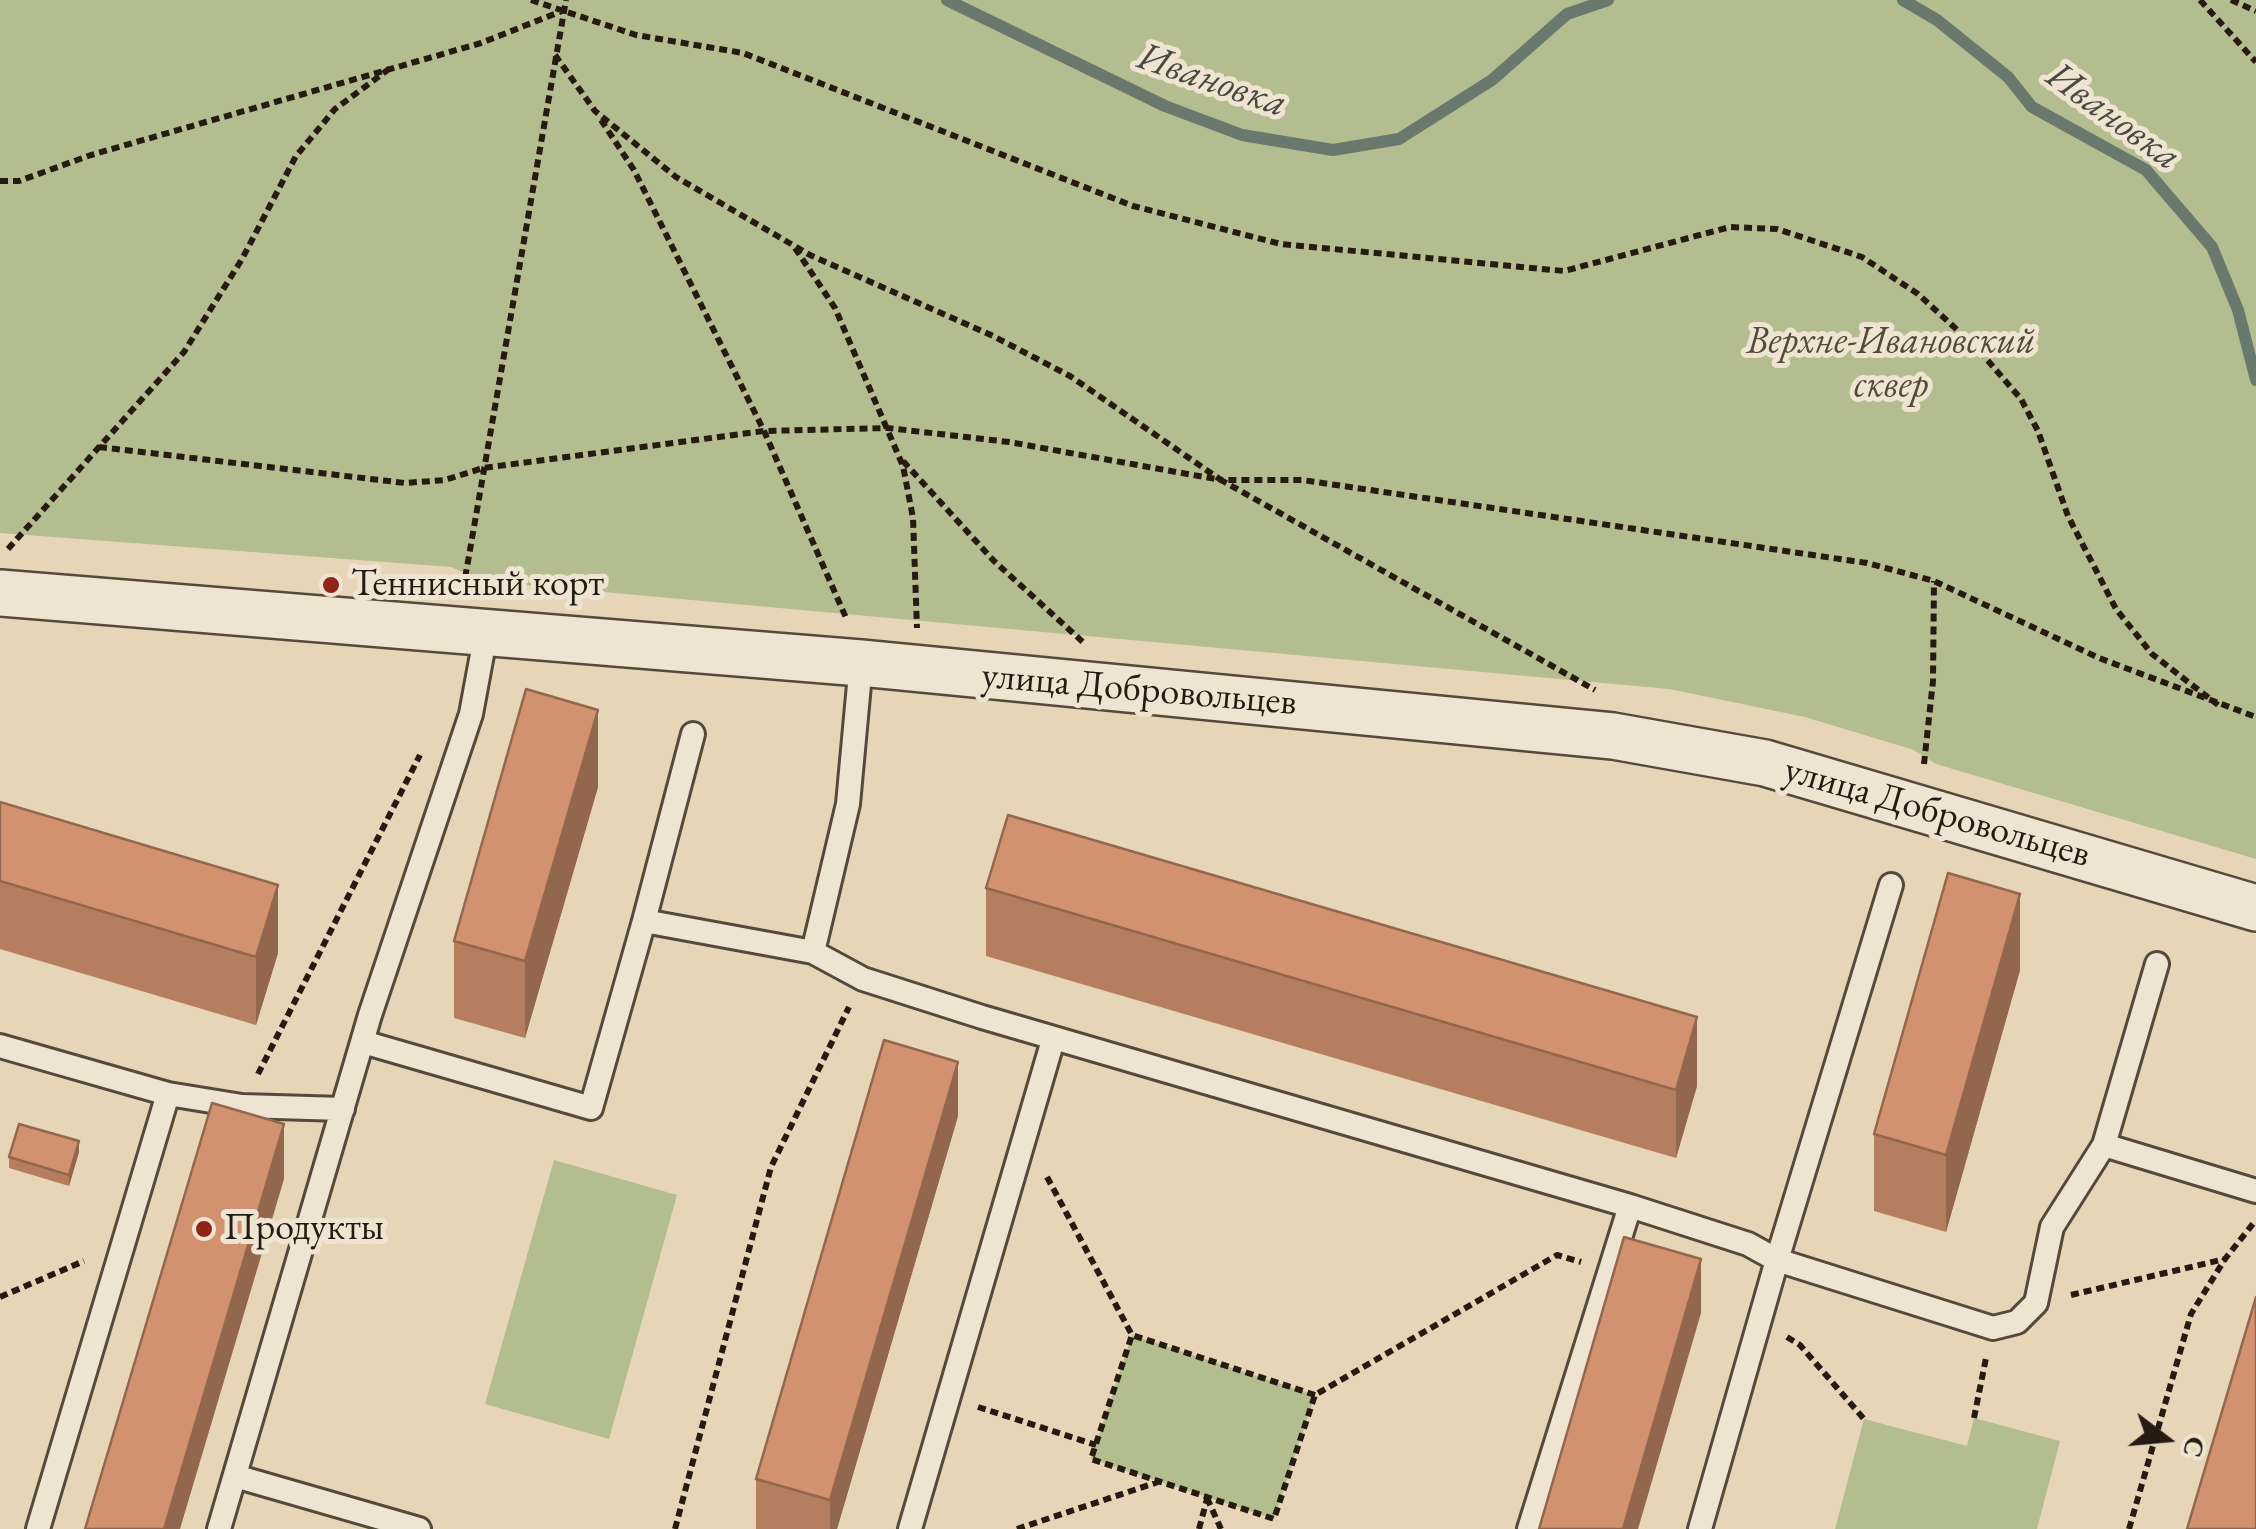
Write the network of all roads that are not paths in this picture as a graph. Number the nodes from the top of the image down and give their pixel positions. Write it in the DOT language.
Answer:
graph roads {
  1 [pos="0,593"];
  2 [pos="486,633"];
  3 [pos="856,646"];
  4 [pos="693,734"];
  5 [pos="1891,885"];
  6 [pos="2256,908"];
  7 [pos="644,921"];
  8 [pos="813,952"];
  9 [pos="2157,964"];
  10 [pos="1053,1040"];
  11 [pos="362,1042"];
  12 [pos="2,1053"];
  13 [pos="168,1094"];
  14 [pos="343,1109"];
  15 [pos="2104,1145"];
  16 [pos="2256,1191"];
  17 [pos="1630,1206"];
  18 [pos="1777,1260"];
  19 [pos="235,1476"];
  20 [pos="38,1529"];
  21 [pos="219,1529"];
  22 [pos="419,1529"];
  23 [pos="910,1529"];
  24 [pos="1529,1529"];
  25 [pos="1700,1529"];
  1 -- 2 [label="street, улица Добровольцев"];
  2 -- 3 [label="street, улица Добровольцев"];
  2 -- 11 [label="lane"];
  3 -- 6 [label="street, улица Добровольцев"];
  3 -- 8 [label="lane"];
  4 -- 7 [label="lane"];
  5 -- 18 [label="lane"];
  7 -- 8 [label="lane"];
  7 -- 11 [label="lane"];
  8 -- 10 [label="lane"];
  9 -- 15 [label="lane"];
  10 -- 17 [label="lane"];
  10 -- 23 [label="lane"];
  11 -- 14 [label="lane"];
  12 -- 13 [label="lane"];
  13 -- 14 [label="lane"];
  13 -- 20 [label="lane"];
  14 -- 19 [label="lane"];
  15 -- 16 [label="lane"];
  15 -- 18 [label="lane"];
  17 -- 18 [label="lane"];
  17 -- 24 [label="lane"];
  18 -- 25 [label="lane"];
  19 -- 21 [label="lane"];
  19 -- 22 [label="lane"];
}
